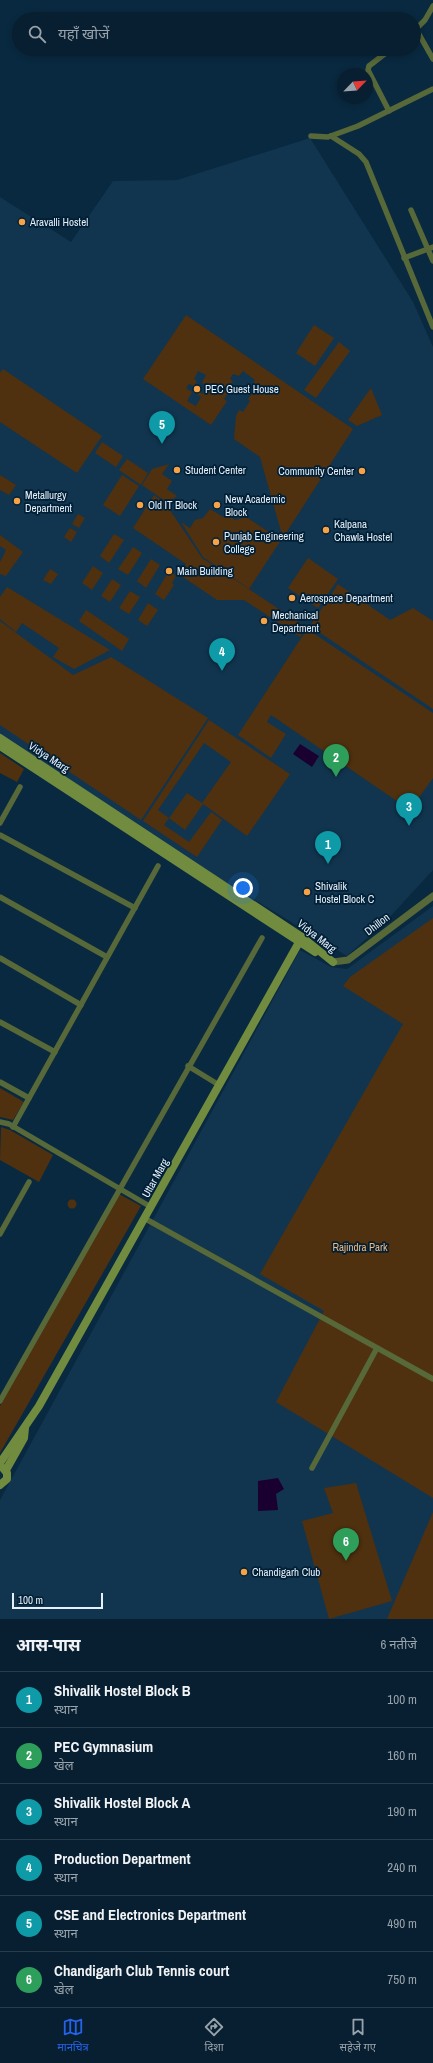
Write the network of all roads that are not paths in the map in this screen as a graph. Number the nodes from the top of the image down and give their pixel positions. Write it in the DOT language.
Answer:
graph roads {
  1 [pos="433,6"];
  2 [pos="421,23"];
  3 [pos="421,40"];
  4 [pos="382,56"];
  5 [pos="433,59"];
  6 [pos="433,89"];
  7 [pos="389,111"];
  8 [pos="311,136"];
  9 [pos="331,136"];
  10 [pos="411,210"];
  11 [pos="431,248"];
  12 [pos="404,258"];
  13 [pos="433,261"];
  14 [pos="433,327"];
  15 [pos="0,738"];
  16 [pos="0,746"];
  17 [pos="20,787"];
  18 [pos="0,822"];
  19 [pos="0,834"];
  20 [pos="158,866"];
  21 [pos="433,896"];
  22 [pos="0,897"];
  23 [pos="135,908"];
  24 [pos="262,938"];
  25 [pos="301,940"];
  26 [pos="108,957"];
  27 [pos="0,958"];
  28 [pos="333,962"];
  29 [pos="81,1005"];
  30 [pos="0,1022"];
  31 [pos="55,1052"];
  32 [pos="188,1066"];
  33 [pos="0,1082"];
  34 [pos="219,1085"];
  35 [pos="29,1098"];
  36 [pos="0,1122"];
  37 [pos="13,1127"];
  38 [pos="29,1182"];
  39 [pos="119,1189"];
  40 [pos="150,1207"];
  41 [pos="144,1218"];
  42 [pos="0,1234"];
  43 [pos="377,1348"];
  44 [pos="433,1379"];
  45 [pos="3,1391"];
  46 [pos="0,1401"];
  47 [pos="26,1428"];
  48 [pos="0,1463"];
  49 [pos="312,1468"];
  50 [pos="3,1469"];
  51 [pos="0,1485"];
  1 -- 2 [label="street"];
  3 -- 5 [label="street"];
  4 -- 7 [label="street"];
  6 -- 7 [label="street"];
  7 -- 9 [label="street"];
  8 -- 9 [label="street"];
  9 -- 12 [label="street"];
  10 -- 11 [label="street"];
  11 -- 12 [label="street"];
  11 -- 13 [label="street"];
  12 -- 14 [label="street"];
  15 -- 25 [label="main road, Vidya Marg"];
  16 -- 25 [label="main road, Vidya Marg"];
  17 -- 18 [label="street"];
  19 -- 23 [label="street"];
  20 -- 23 [label="street"];
  21 -- 28 [label="street, Dhillon"];
  22 -- 26 [label="street"];
  23 -- 26 [label="street"];
  24 -- 32 [label="street"];
  25 -- 28 [label="main road, Vidya Marg"];
  25 -- 34 [label="main road, Uttar Marg"];
  26 -- 29 [label="street"];
  27 -- 29 [label="street"];
  29 -- 31 [label="street"];
  30 -- 31 [label="street"];
  31 -- 35 [label="street"];
  32 -- 34 [label="street"];
  32 -- 39 [label="street"];
  33 -- 35 [label="street"];
  34 -- 40 [label="main road, Uttar Marg"];
  35 -- 37 [label="street"];
  36 -- 37 [label="street"];
  37 -- 39 [label="street"];
  38 -- 42 [label="street"];
  39 -- 40 [label="street"];
  39 -- 45 [label="street"];
  40 -- 41 [label="main road, Uttar Marg"];
  41 -- 43 [label="street"];
  41 -- 47 [label="main road, Uttar Marg"];
  43 -- 44 [label="street"];
  43 -- 49 [label="street"];
  45 -- 46 [label="street"];
  47 -- 48 [label="main road, Uttar Marg"];
  47 -- 50 [label="main road, Uttar Marg"];
  50 -- 51 [label="main road, Uttar Marg"];
}
